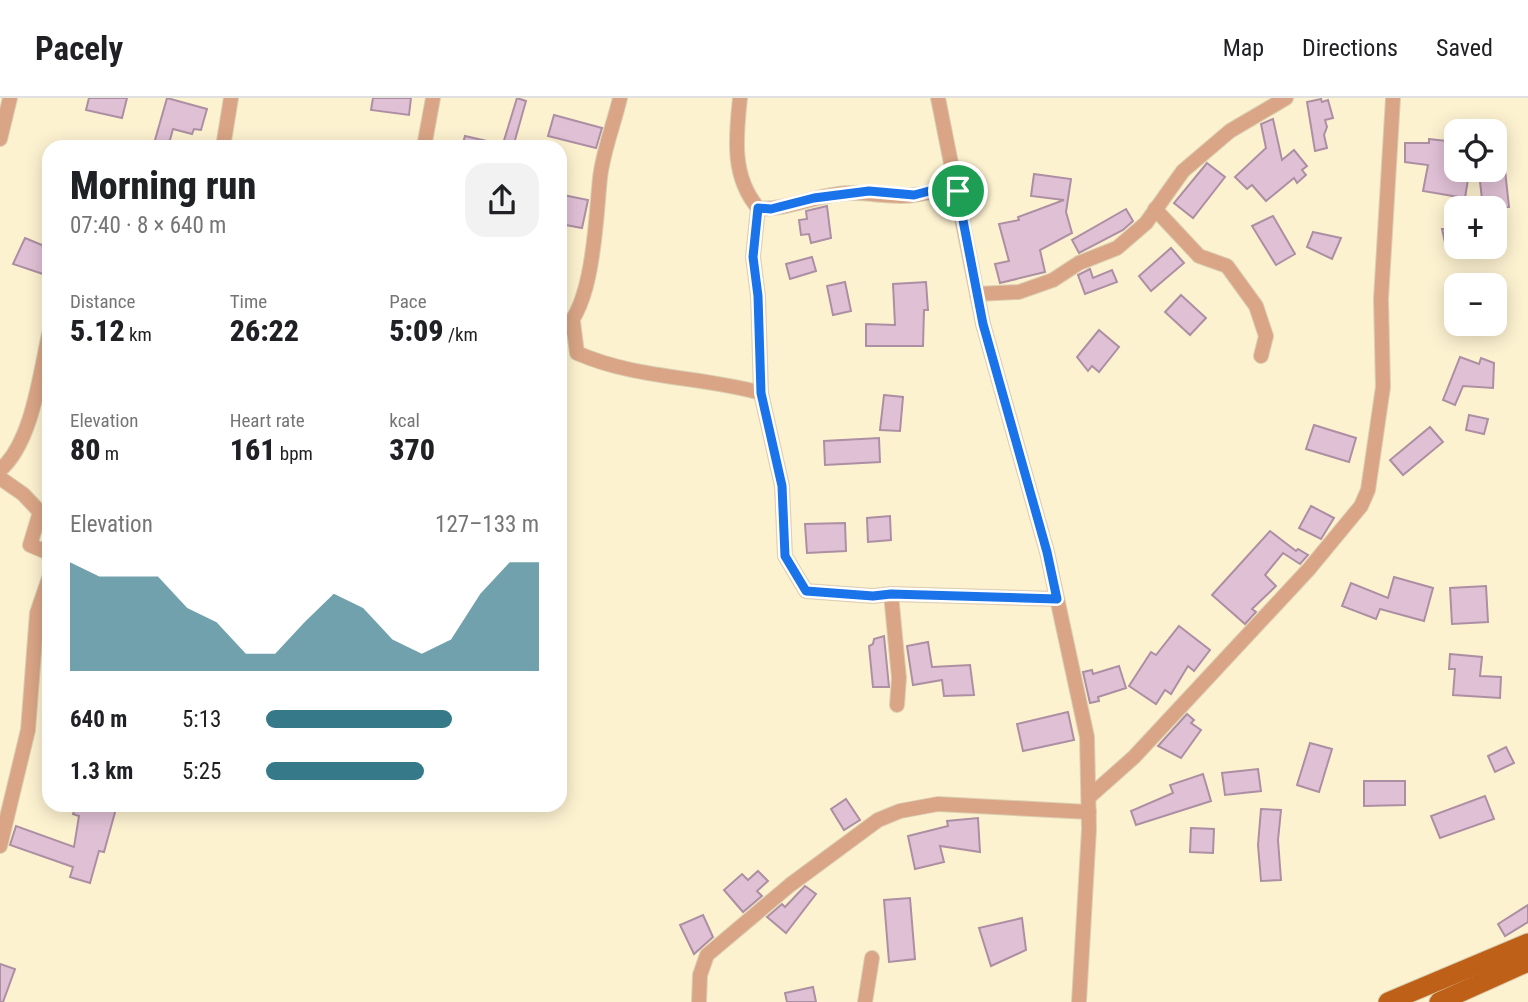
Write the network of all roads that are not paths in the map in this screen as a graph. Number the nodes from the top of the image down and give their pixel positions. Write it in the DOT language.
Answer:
graph roads {
  1 [pos="10,98"];
  2 [pos="232,98"];
  3 [pos="433,98"];
  4 [pos="620,98"];
  5 [pos="740,98"];
  6 [pos="938,98"];
  7 [pos="1286,98"];
  8 [pos="1393,98"];
  9 [pos="0,139"];
  10 [pos="224,140"];
  11 [pos="425,140"];
  12 [pos="956,184"];
  13 [pos="758,208"];
  14 [pos="1155,209"];
  15 [pos="976,294"];
  16 [pos="573,322"];
  17 [pos="567,327"];
  18 [pos="1261,356"];
  19 [pos="42,365"];
  20 [pos="761,393"];
  21 [pos="0,470"];
  22 [pos="0,478"];
  23 [pos="42,550"];
  24 [pos="891,594"];
  25 [pos="42,598"];
  26 [pos="1057,599"];
  27 [pos="897,705"];
  28 [pos="1089,805"];
  29 [pos="3,816"];
  30 [pos="0,846"];
  31 [pos="1528,943"];
  32 [pos="872,958"];
  33 [pos="1528,962"];
  34 [pos="699,1002"];
  35 [pos="865,1002"];
  36 [pos="1079,1002"];
  37 [pos="1388,1002"];
  38 [pos="1439,1002"];
  1 -- 9 [label="street"];
  2 -- 10 [label="street"];
  3 -- 11 [label="street"];
  4 -- 16 [label="street"];
  5 -- 13 [label="street"];
  6 -- 12 [label="street"];
  7 -- 14 [label="street"];
  8 -- 28 [label="street"];
  12 -- 13 [label="street"];
  12 -- 15 [label="street"];
  13 -- 20 [label="street"];
  14 -- 15 [label="street"];
  14 -- 18 [label="street"];
  15 -- 26 [label="street"];
  16 -- 17 [label="street"];
  16 -- 20 [label="street"];
  19 -- 21 [label="street"];
  20 -- 24 [label="street"];
  22 -- 23 [label="street"];
  24 -- 26 [label="street"];
  24 -- 27 [label="street"];
  25 -- 29 [label="street"];
  26 -- 28 [label="street"];
  28 -- 34 [label="street"];
  28 -- 36 [label="street"];
  29 -- 30 [label="street"];
  31 -- 37 [label="main road"];
  32 -- 35 [label="street"];
  33 -- 38 [label="main road"];
}
